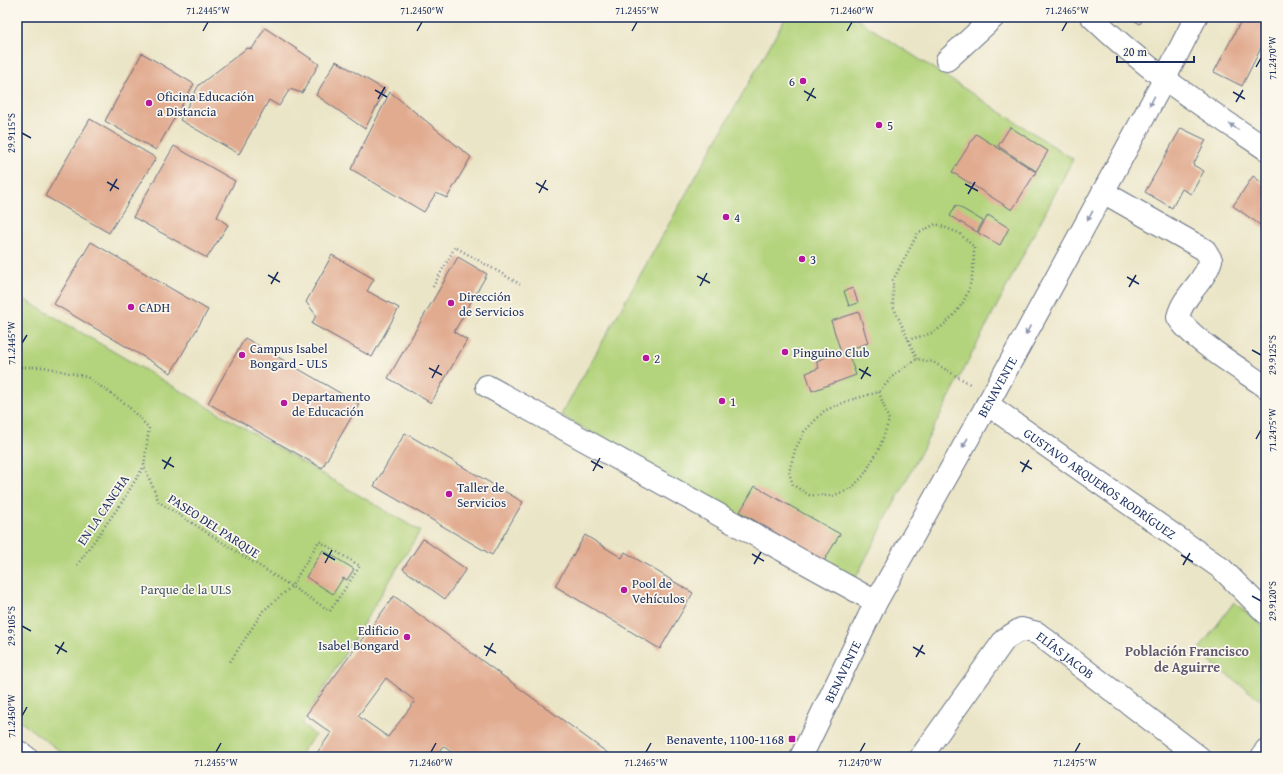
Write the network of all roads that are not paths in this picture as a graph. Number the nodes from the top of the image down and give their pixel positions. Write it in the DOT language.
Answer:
graph roads {
  1 [pos="994,17"];
  2 [pos="1092,17"];
  3 [pos="1196,17"];
  4 [pos="947,60"];
  5 [pos="1164,80"];
  6 [pos="1266,150"];
  7 [pos="1103,192"];
  8 [pos="488,386"];
  9 [pos="1266,387"];
  10 [pos="989,400"];
  11 [pos="876,602"];
  12 [pos="1266,612"];
  13 [pos="1266,750"];
  14 [pos="17,751"];
  15 [pos="26,757"];
  16 [pos="801,757"];
  17 [pos="921,757"];
  18 [pos="1199,757"];
  19 [pos="1262,757"];
  1 -- 4 [label="street"];
  2 -- 5 [label="street"];
  3 -- 5 [label="street, BENAVENTE"];
  6 -- 5 [label="street, one-way"];
  5 -- 7 [label="street, BENAVENTE, one-way"];
  7 -- 9 [label="street"];
  7 -- 10 [label="street, BENAVENTE, one-way"];
  8 -- 11 [label="street"];
  10 -- 11 [label="street, BENAVENTE, one-way"];
  10 -- 12 [label="street, GUSTAVO ARQUEROS RODRÍGUEZ"];
  11 -- 16 [label="street, BENAVENTE"];
  13 -- 19 [label="street"];
  14 -- 15 [label="street"];
  17 -- 18 [label="street, ELÍAS JACOB"];
}
